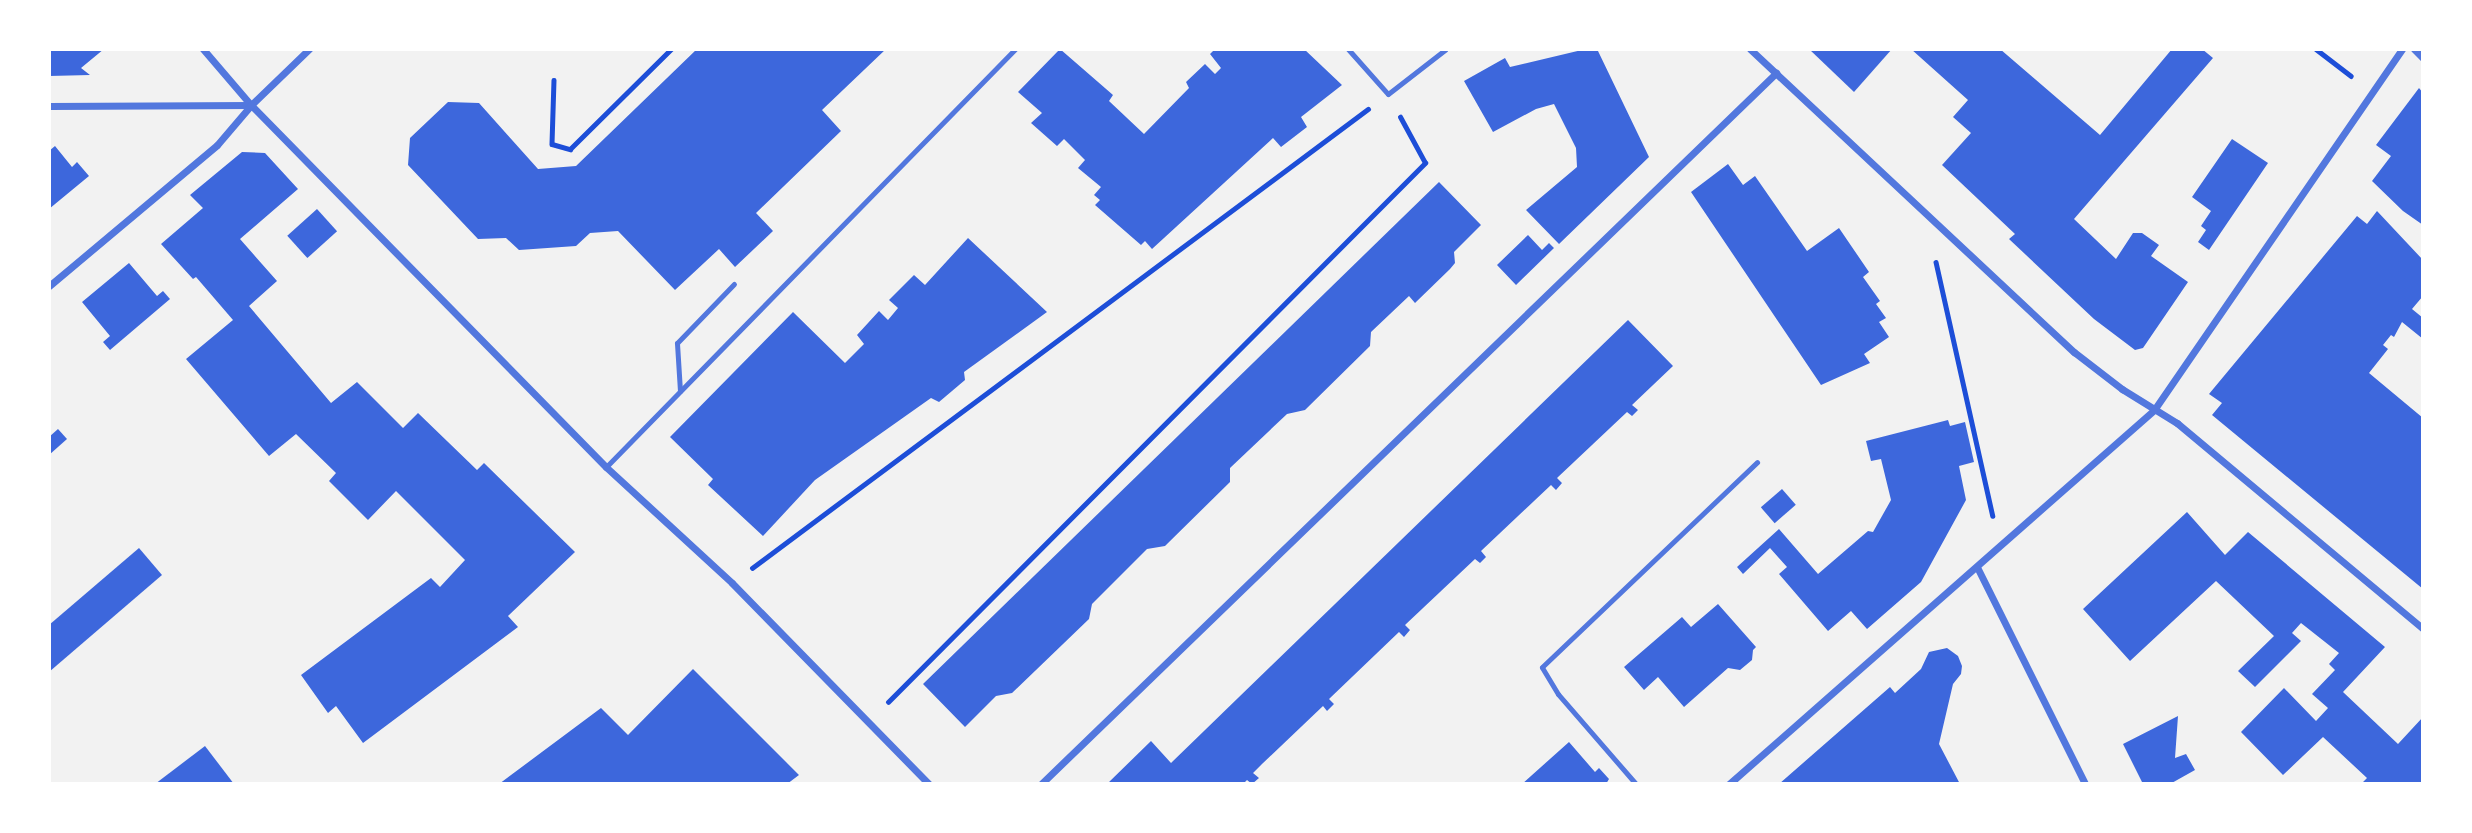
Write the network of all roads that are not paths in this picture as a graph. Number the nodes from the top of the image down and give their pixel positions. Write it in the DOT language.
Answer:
graph roads {
  1 [pos="203,49"];
  2 [pos="309,49"];
  3 [pos="1015,49"];
  4 [pos="1348,49"];
  5 [pos="1446,49"];
  6 [pos="1750,49"];
  7 [pos="2402,49"];
  8 [pos="2414,49"];
  9 [pos="2423,58"];
  10 [pos="1776,74"];
  11 [pos="251,105"];
  12 [pos="49,106"];
  13 [pos="734,284"];
  14 [pos="49,286"];
  15 [pos="680,391"];
  16 [pos="2154,410"];
  17 [pos="1757,462"];
  18 [pos="606,467"];
  19 [pos="1977,567"];
  20 [pos="2423,629"];
  21 [pos="929,784"];
  22 [pos="1041,784"];
  23 [pos="1636,784"];
  24 [pos="1729,784"];
  25 [pos="2084,784"];
  1 -- 11 [label="street"];
  2 -- 11 [label="street"];
  3 -- 15 [label="lane"];
  4 -- 5 [label="lane"];
  6 -- 10 [label="street"];
  7 -- 16 [label="street"];
  8 -- 9 [label="street"];
  10 -- 16 [label="street"];
  10 -- 22 [label="street"];
  11 -- 12 [label="street"];
  11 -- 14 [label="street"];
  11 -- 18 [label="street"];
  13 -- 15 [label="lane"];
  15 -- 18 [label="lane"];
  16 -- 19 [label="street"];
  16 -- 20 [label="street"];
  17 -- 23 [label="lane"];
  18 -- 21 [label="street"];
  19 -- 24 [label="street"];
  19 -- 25 [label="street"];
}
